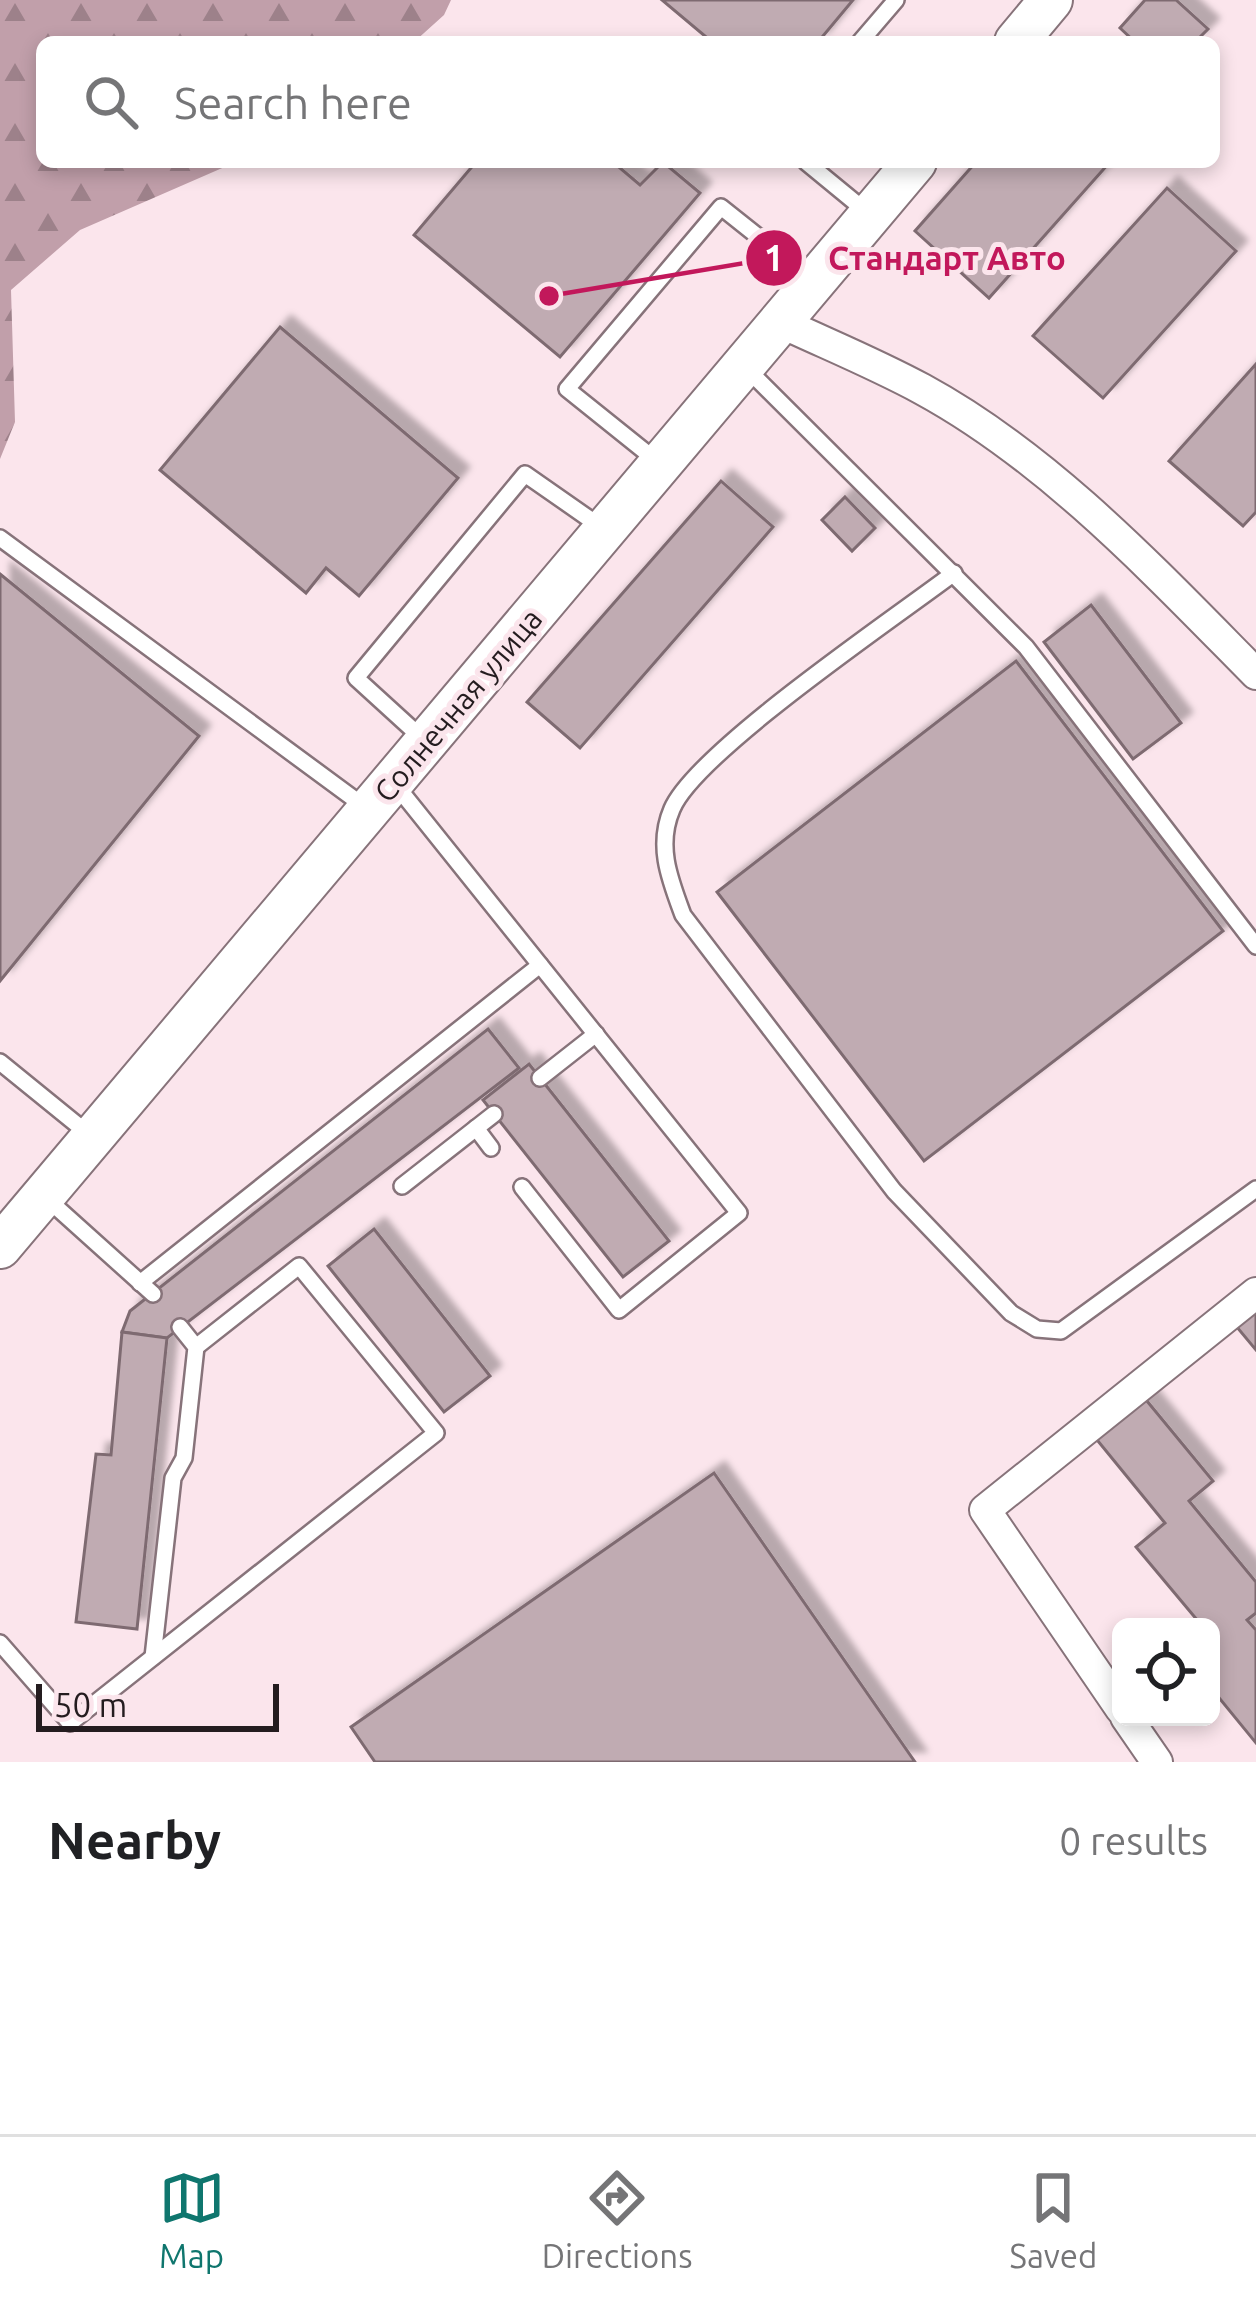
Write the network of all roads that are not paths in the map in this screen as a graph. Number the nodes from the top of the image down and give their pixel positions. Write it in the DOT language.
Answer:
graph roads {
  1 [pos="896,0"];
  2 [pos="865,36"];
  3 [pos="813,168"];
  4 [pos="910,168"];
  5 [pos="870,215"];
  6 [pos="814,282"];
  7 [pos="781,322"];
  8 [pos="744,365"];
  9 [pos="660,464"];
  10 [pos="605,530"];
  11 [pos="0,538"];
  12 [pos="954,573"];
  13 [pos="1256,674"];
  14 [pos="426,742"];
  15 [pos="381,796"];
  16 [pos="1256,946"];
  17 [pos="540,965"];
  18 [pos="596,1034"];
  19 [pos="0,1062"];
  20 [pos="540,1078"];
  21 [pos="494,1114"];
  22 [pos="476,1128"];
  23 [pos="93,1138"];
  24 [pos="491,1148"];
  25 [pos="402,1186"];
  26 [pos="522,1187"];
  27 [pos="1256,1189"];
  28 [pos="44,1196"];
  29 [pos="0,1247"];
  30 [pos="1256,1293"];
  31 [pos="180,1327"];
  32 [pos="196,1347"];
  33 [pos="0,1643"];
  34 [pos="153,1657"];
  35 [pos="1112,1696"];
  36 [pos="1132,1726"];
  37 [pos="1157,1762"];
  1 -- 2 [label="lane"];
  3 -- 5 [label="lane"];
  4 -- 5 [label="main road, Солнечная улица"];
  5 -- 6 [label="main road, Солнечная улица"];
  6 -- 7 [label="main road, Солнечная улица"];
  6 -- 9 [label="lane"];
  7 -- 8 [label="main road, Солнечная улица"];
  7 -- 13 [label="street"];
  8 -- 9 [label="main road, Солнечная улица"];
  8 -- 12 [label="lane"];
  9 -- 10 [label="main road, Солнечная улица"];
  10 -- 14 [label="main road, Солнечная улица"];
  10 -- 14 [label="lane"];
  11 -- 15 [label="lane"];
  12 -- 16 [label="lane"];
  12 -- 27 [label="lane"];
  14 -- 15 [label="main road, Солнечная улица"];
  15 -- 17 [label="lane"];
  15 -- 23 [label="main road, Солнечная улица"];
  17 -- 18 [label="lane"];
  17 -- 28 [label="lane"];
  18 -- 20 [label="lane"];
  18 -- 26 [label="lane"];
  19 -- 23 [label="lane"];
  21 -- 22 [label="lane"];
  22 -- 24 [label="lane"];
  22 -- 25 [label="lane"];
  23 -- 28 [label="main road, Солнечная улица"];
  28 -- 29 [label="main road, Солнечная улица"];
  30 -- 35 [label="street"];
  31 -- 32 [label="lane"];
  32 -- 34 [label="lane"];
  32 -- 34 [label="lane"];
  33 -- 34 [label="lane"];
  36 -- 37 [label="street"];
}
